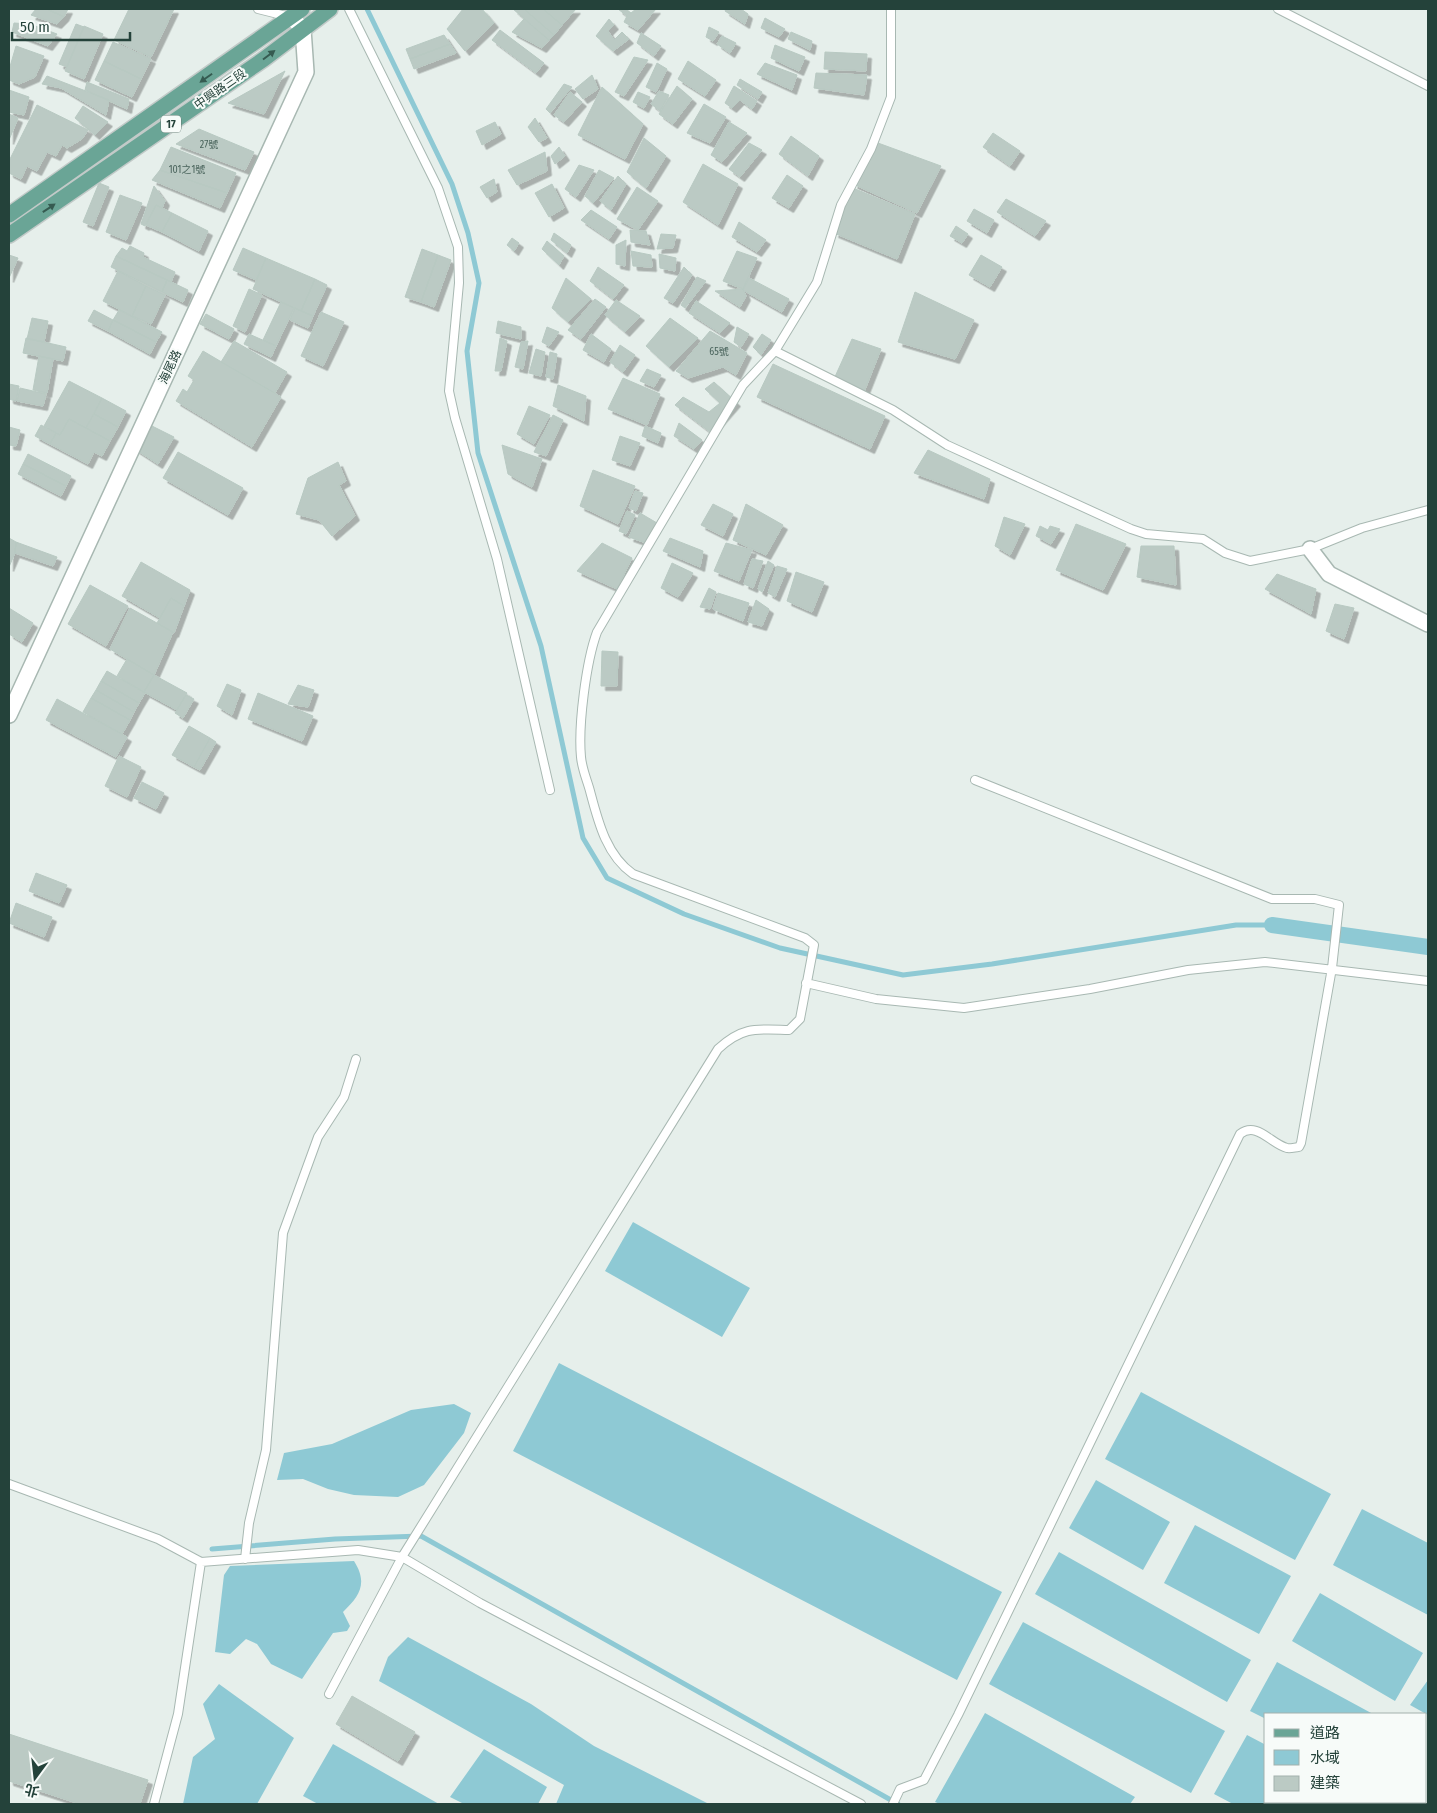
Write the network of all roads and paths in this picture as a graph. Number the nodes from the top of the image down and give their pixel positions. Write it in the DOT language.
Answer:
graph roads {
  1 [pos="258,9"];
  2 [pos="330,9"];
  3 [pos="349,9"];
  4 [pos="890,9"];
  5 [pos="1278,9"];
  6 [pos="297,13"];
  7 [pos="303,29"];
  8 [pos="1428,86"];
  9 [pos="9,215"];
  10 [pos="9,235"];
  11 [pos="775,351"];
  12 [pos="1428,510"];
  13 [pos="1310,549"];
  14 [pos="1428,624"];
  15 [pos="9,715"];
  16 [pos="974,780"];
  17 [pos="550,790"];
  18 [pos="1333,964"];
  19 [pos="1428,981"];
  20 [pos="806,983"];
  21 [pos="356,1059"];
  22 [pos="9,1484"];
  23 [pos="402,1557"];
  24 [pos="245,1558"];
  25 [pos="201,1562"];
  26 [pos="329,1694"];
  27 [pos="154,1804"];
  28 [pos="861,1804"];
  29 [pos="893,1804"];
  1 -- 6 [label="lane"];
  2 -- 7 [label="main road, 中興路三段 / 17"];
  3 -- 17 [label="lane"];
  4 -- 11 [label="lane"];
  5 -- 8 [label="lane"];
  6 -- 7 [label="street"];
  6 -- 9 [label="main road, 中興路三段 / 17, one-way"];
  10 -- 7 [label="main road, 中興路三段 / 17, one-way"];
  7 -- 15 [label="street, 海尾路"];
  11 -- 13 [label="lane"];
  11 -- 20 [label="lane"];
  12 -- 13 [label="lane"];
  13 -- 14 [label="street"];
  16 -- 18 [label="lane"];
  18 -- 19 [label="lane"];
  18 -- 20 [label="lane"];
  18 -- 29 [label="lane"];
  20 -- 23 [label="lane"];
  21 -- 24 [label="lane"];
  22 -- 25 [label="lane"];
  23 -- 24 [label="lane"];
  23 -- 26 [label="lane"];
  23 -- 28 [label="lane"];
  24 -- 25 [label="lane"];
  25 -- 27 [label="lane"];
}
